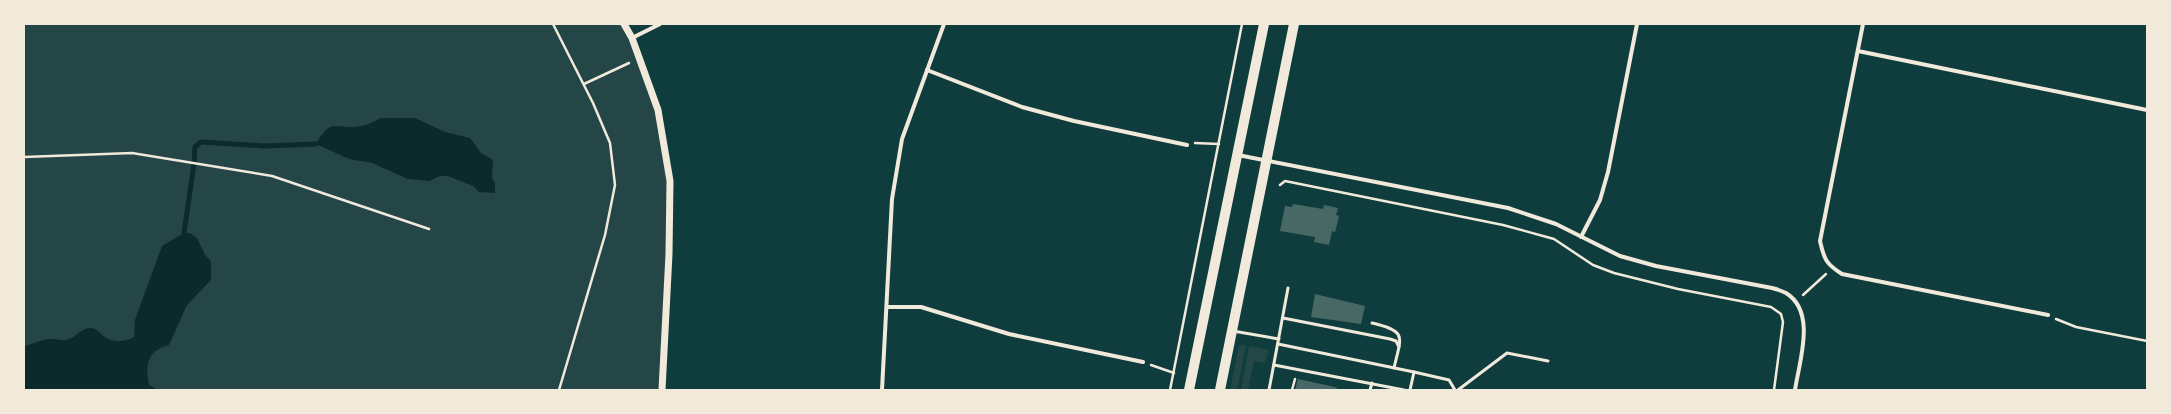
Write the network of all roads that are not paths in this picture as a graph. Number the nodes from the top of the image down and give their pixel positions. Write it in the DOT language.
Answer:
graph roads {
  1 [pos="624,24"];
  2 [pos="660,24"];
  3 [pos="944,24"];
  4 [pos="1264,24"];
  5 [pos="1294,24"];
  6 [pos="1637,24"];
  7 [pos="1863,24"];
  8 [pos="632,38"];
  9 [pos="1858,51"];
  10 [pos="927,70"];
  11 [pos="2147,110"];
  12 [pos="1187,144"];
  13 [pos="1237,155"];
  14 [pos="1267,161"];
  15 [pos="1581,237"];
  16 [pos="1288,288"];
  17 [pos="887,306"];
  18 [pos="2048,315"];
  19 [pos="1283,318"];
  20 [pos="1372,323"];
  21 [pos="1232,330"];
  22 [pos="1279,339"];
  23 [pos="1278,344"];
  24 [pos="1399,347"];
  25 [pos="1548,361"];
  26 [pos="1143,362"];
  27 [pos="1274,365"];
  28 [pos="1394,368"];
  29 [pos="1414,372"];
  30 [pos="1372,383"];
  31 [pos="1382,385"];
  32 [pos="662,390"];
  33 [pos="882,390"];
  34 [pos="1190,390"];
  35 [pos="1220,390"];
  36 [pos="1269,390"];
  37 [pos="1370,390"];
  38 [pos="1381,390"];
  39 [pos="1404,390"];
  40 [pos="1410,390"];
  41 [pos="1455,390"];
  42 [pos="1458,390"];
  43 [pos="1795,390"];
  1 -- 8 [label="street"];
  2 -- 8 [label="street"];
  3 -- 10 [label="street"];
  4 -- 13 [label="main road"];
  5 -- 14 [label="main road"];
  6 -- 15 [label="street"];
  7 -- 9 [label="street"];
  8 -- 32 [label="street"];
  9 -- 11 [label="street"];
  9 -- 18 [label="street"];
  10 -- 12 [label="street"];
  10 -- 17 [label="street"];
  13 -- 14 [label="street"];
  13 -- 34 [label="main road"];
  14 -- 15 [label="street"];
  14 -- 21 [label="main road"];
  15 -- 43 [label="street"];
  16 -- 19 [label="lane"];
  17 -- 26 [label="street"];
  17 -- 33 [label="street"];
  19 -- 22 [label="lane"];
  19 -- 24 [label="lane"];
  20 -- 24 [label="lane"];
  21 -- 22 [label="lane"];
  21 -- 35 [label="main road"];
  22 -- 23 [label="lane"];
  23 -- 27 [label="lane"];
  23 -- 28 [label="lane"];
  24 -- 28 [label="lane"];
  25 -- 42 [label="lane"];
  27 -- 30 [label="lane"];
  27 -- 36 [label="lane"];
  28 -- 29 [label="lane"];
  29 -- 40 [label="lane"];
  29 -- 41 [label="lane"];
  30 -- 31 [label="lane"];
  30 -- 37 [label="lane"];
  31 -- 38 [label="lane"];
  31 -- 39 [label="lane"];
}
